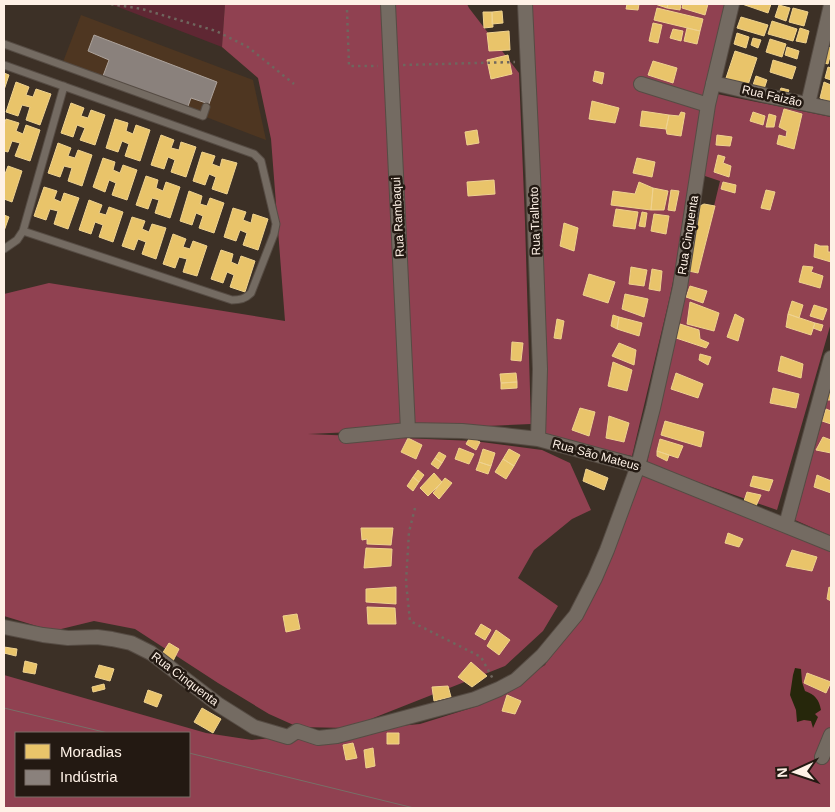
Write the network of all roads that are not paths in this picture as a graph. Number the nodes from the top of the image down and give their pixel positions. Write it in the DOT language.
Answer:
graph roads {
  1 [pos="388,4"];
  2 [pos="525,4"];
  3 [pos="732,4"];
  4 [pos="831,5"];
  5 [pos="4,44"];
  6 [pos="4,65"];
  7 [pos="713,83"];
  8 [pos="641,84"];
  9 [pos="64,86"];
  10 [pos="808,104"];
  11 [pos="708,105"];
  12 [pos="206,107"];
  13 [pos="831,109"];
  14 [pos="23,231"];
  15 [pos="4,249"];
  16 [pos="831,358"];
  17 [pos="408,430"];
  18 [pos="346,436"];
  19 [pos="538,439"];
  20 [pos="638,466"];
  21 [pos="786,524"];
  22 [pos="831,544"];
  23 [pos="4,627"];
  24 [pos="831,735"];
  25 [pos="822,758"];
  1 -- 17 [label="street, Rua Rambaqui"];
  2 -- 19 [label="street, Rua Tralhoto"];
  3 -- 7 [label="street, Rua Cinquenta"];
  4 -- 10 [label="street"];
  5 -- 12 [label="lane"];
  6 -- 9 [label="lane"];
  7 -- 10 [label="street, Rua Faizão"];
  7 -- 11 [label="street, Rua Cinquenta"];
  8 -- 11 [label="street"];
  9 -- 14 [label="lane"];
  9 -- 14 [label="lane"];
  10 -- 13 [label="street, Rua Faizão"];
  11 -- 20 [label="street, Rua Cinquenta"];
  14 -- 15 [label="lane"];
  16 -- 21 [label="street"];
  17 -- 18 [label="street, Rua São Mateus"];
  17 -- 19 [label="street, Rua São Mateus"];
  19 -- 20 [label="street, Rua São Mateus"];
  20 -- 21 [label="street, Rua São Mateus"];
  20 -- 23 [label="street, Rua Cinquenta"];
  21 -- 22 [label="street, Rua São Mateus"];
  24 -- 25 [label="street"];
}
